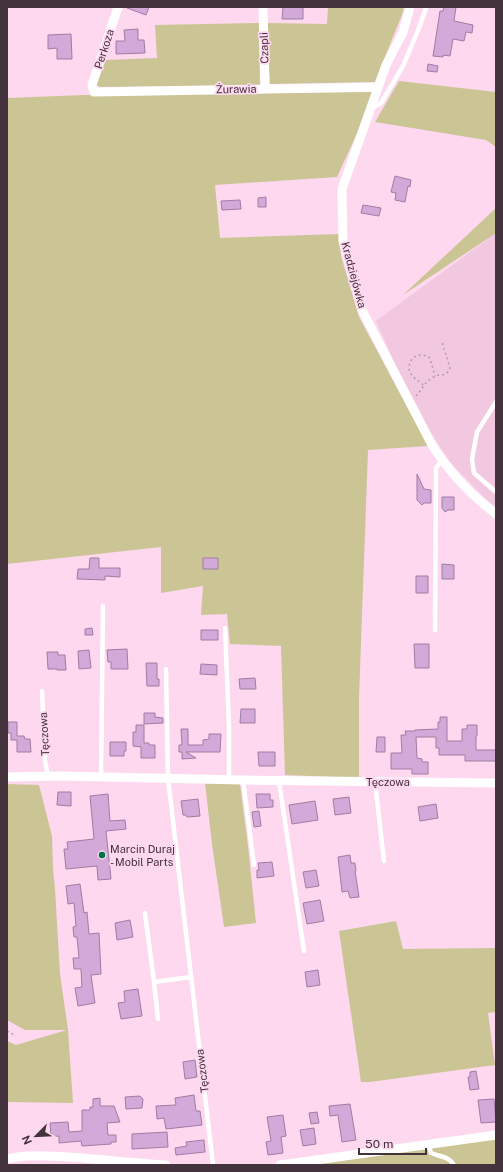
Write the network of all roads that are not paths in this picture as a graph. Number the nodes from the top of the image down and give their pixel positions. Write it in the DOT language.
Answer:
graph roads {
  1 [pos="118,7"];
  2 [pos="263,7"];
  3 [pos="410,7"];
  4 [pos="426,8"];
  5 [pos="378,87"];
  6 [pos="265,88"];
  7 [pos="94,92"];
  8 [pos="370,108"];
  9 [pos="496,402"];
  10 [pos="442,460"];
  11 [pos="496,492"];
  12 [pos="496,514"];
  13 [pos="103,606"];
  14 [pos="225,628"];
  15 [pos="435,630"];
  16 [pos="166,669"];
  17 [pos="42,691"];
  18 [pos="48,776"];
  19 [pos="7,777"];
  20 [pos="101,777"];
  21 [pos="168,778"];
  22 [pos="229,780"];
  23 [pos="243,780"];
  24 [pos="279,780"];
  25 [pos="374,782"];
  26 [pos="496,783"];
  27 [pos="384,861"];
  28 [pos="254,865"];
  29 [pos="145,913"];
  30 [pos="304,951"];
  31 [pos="191,977"];
  32 [pos="154,982"];
  33 [pos="158,1019"];
  34 [pos="496,1135"];
  35 [pos="428,1144"];
  36 [pos="7,1159"];
  37 [pos="166,1165"];
  38 [pos="213,1165"];
  39 [pos="280,1165"];
  40 [pos="454,1165"];
  1 -- 7 [label="street, Perkoza"];
  2 -- 6 [label="street, Czapli"];
  3 -- 5 [label="street, Kradziejówka"];
  4 -- 8 [label="lane"];
  5 -- 6 [label="street, Żurawia"];
  5 -- 8 [label="street, Kradziejówka"];
  6 -- 7 [label="street, Żurawia"];
  8 -- 10 [label="street, Kradziejówka"];
  9 -- 11 [label="lane"];
  10 -- 12 [label="street, Kradziejówka"];
  10 -- 15 [label="lane"];
  13 -- 20 [label="lane"];
  14 -- 22 [label="lane"];
  16 -- 21 [label="lane, Tęczowa"];
  17 -- 18 [label="lane, Tęczowa"];
  18 -- 19 [label="street, Tęczowa"];
  18 -- 20 [label="street, Tęczowa"];
  20 -- 21 [label="street, Tęczowa"];
  21 -- 22 [label="street, Tęczowa"];
  21 -- 31 [label="lane, Tęczowa"];
  22 -- 23 [label="street, Tęczowa"];
  23 -- 24 [label="street, Tęczowa"];
  23 -- 28 [label="lane"];
  24 -- 25 [label="street, Tęczowa"];
  24 -- 30 [label="lane"];
  25 -- 26 [label="street, Tęczowa"];
  25 -- 27 [label="lane"];
  29 -- 32 [label="lane"];
  31 -- 32 [label="lane"];
  31 -- 38 [label="lane, Tęczowa"];
  32 -- 33 [label="lane"];
  34 -- 35 [label="street"];
  35 -- 39 [label="street"];
  35 -- 40 [label="lane"];
  36 -- 37 [label="street"];
}
